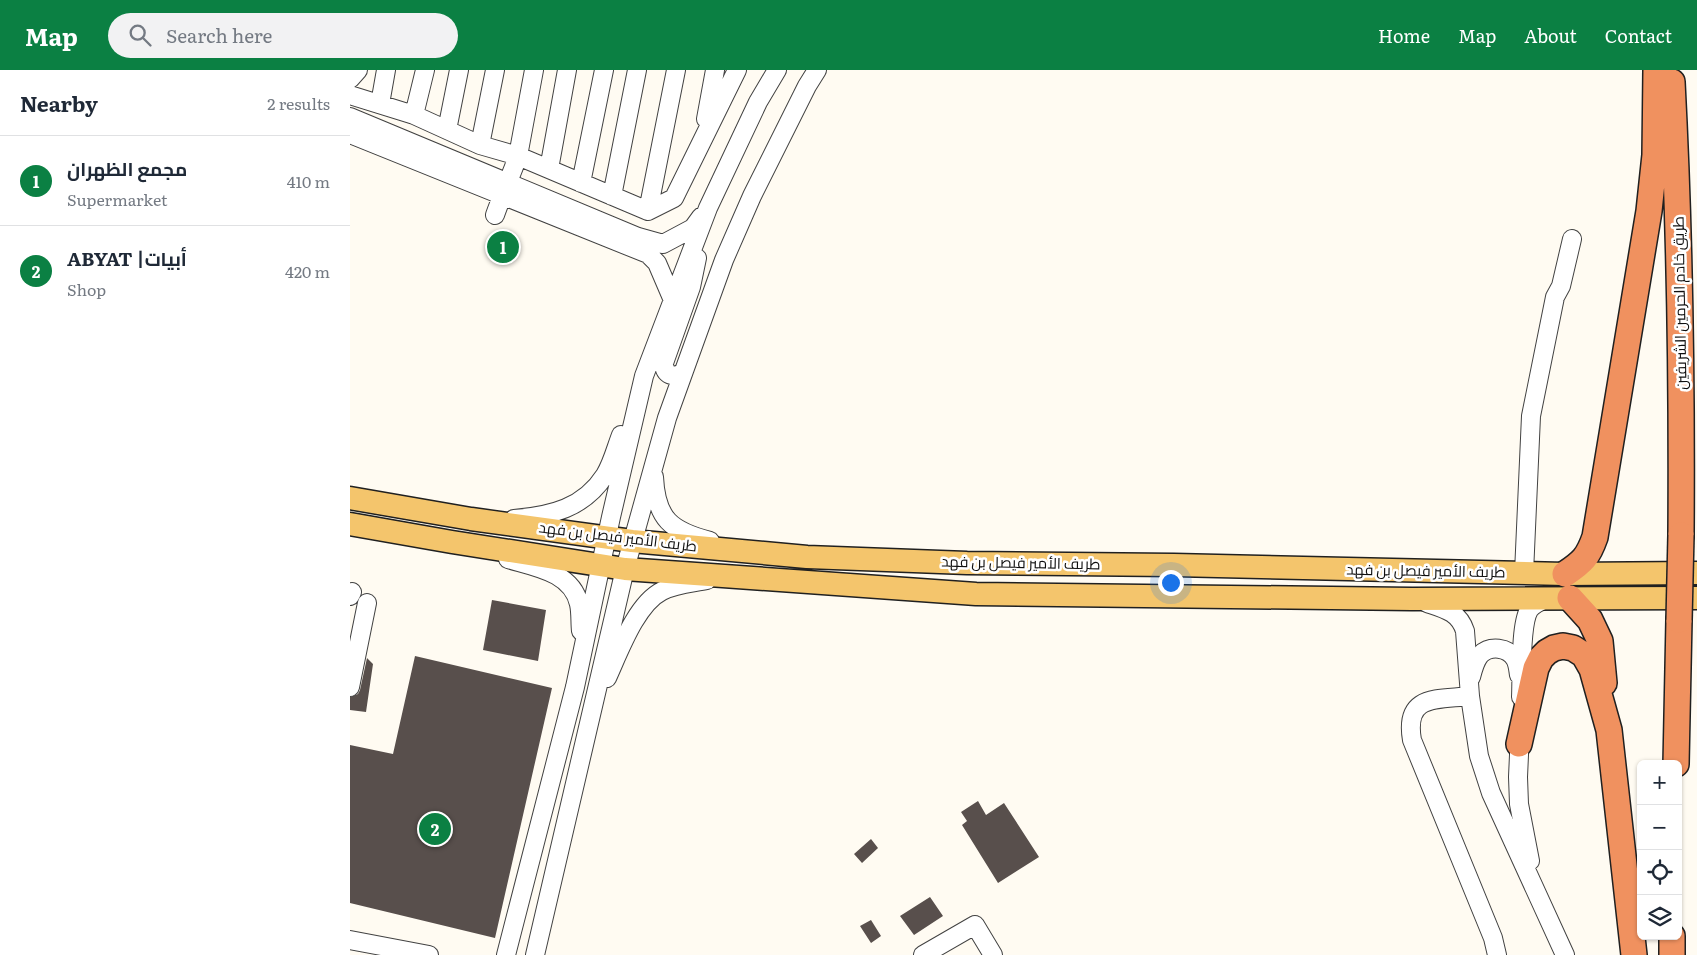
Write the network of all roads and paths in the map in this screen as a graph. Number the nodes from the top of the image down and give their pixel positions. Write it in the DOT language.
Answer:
graph roads {
  1 [pos="358,70"];
  2 [pos="386,70"];
  3 [pos="425,70"];
  4 [pos="459,70"];
  5 [pos="495,70"];
  6 [pos="534,70"];
  7 [pos="567,70"];
  8 [pos="604,70"];
  9 [pos="637,70"];
  10 [pos="676,70"];
  11 [pos="714,70"];
  12 [pos="737,70"];
  13 [pos="777,70"];
  14 [pos="816,70"];
  15 [pos="1656,70"];
  16 [pos="1671,70"];
  17 [pos="809,78"];
  18 [pos="350,79"];
  19 [pos="350,95"];
  20 [pos="380,104"];
  21 [pos="414,115"];
  22 [pos="350,117"];
  23 [pos="447,130"];
  24 [pos="350,134"];
  25 [pos="702,140"];
  26 [pos="480,145"];
  27 [pos="518,156"];
  28 [pos="549,169"];
  29 [pos="581,183"];
  30 [pos="505,190"];
  31 [pos="612,196"];
  32 [pos="708,208"];
  33 [pos="648,211"];
  34 [pos="495,215"];
  35 [pos="1572,239"];
  36 [pos="672,298"];
  37 [pos="683,372"];
  38 [pos="644,376"];
  39 [pos="654,463"];
  40 [pos="350,498"];
  41 [pos="486,521"];
  42 [pos="350,524"];
  43 [pos="607,538"];
  44 [pos="632,541"];
  45 [pos="452,542"];
  46 [pos="756,552"];
  47 [pos="601,566"];
  48 [pos="1174,566"];
  49 [pos="625,569"];
  50 [pos="1697,572"];
  51 [pos="1524,573"];
  52 [pos="724,576"];
  53 [pos="1561,590"];
  54 [pos="976,594"];
  55 [pos="1412,598"];
  56 [pos="1697,598"];
  57 [pos="367,603"];
  58 [pos="582,654"];
  59 [pos="350,687"];
  60 [pos="1470,688"];
  61 [pos="1521,697"];
  62 [pos="593,705"];
  63 [pos="1609,730"];
  64 [pos="1519,744"];
  65 [pos="1676,760"];
  66 [pos="1534,886"];
  67 [pos="350,940"];
  68 [pos="1672,940"];
  69 [pos="429,955"];
  70 [pos="506,955"];
  71 [pos="535,955"];
  72 [pos="923,955"];
  73 [pos="993,955"];
  74 [pos="1497,955"];
  75 [pos="1565,955"];
  76 [pos="1634,955"];
  77 [pos="1672,955"];
  1 -- 18 [label="street"];
  2 -- 20 [label="street"];
  3 -- 21 [label="street"];
  4 -- 23 [label="street"];
  5 -- 26 [label="street"];
  6 -- 27 [label="street"];
  7 -- 28 [label="street"];
  8 -- 29 [label="street"];
  9 -- 31 [label="street"];
  10 -- 33 [label="street"];
  11 -- 25 [label="street"];
  12 -- 25 [label="street"];
  13 -- 32 [label="street"];
  14 -- 17 [label="street"];
  15 -- 53 [label="highway"];
  16 -- 65 [label="highway, طريق خادم الحرمين الشريفين, bridge"];
  17 -- 37 [label="street"];
  19 -- 20 [label="street"];
  20 -- 21 [label="street"];
  21 -- 23 [label="street"];
  22 -- 30 [label="street"];
  23 -- 26 [label="street"];
  24 -- 30 [label="street"];
  25 -- 33 [label="street"];
  26 -- 27 [label="street"];
  27 -- 28 [label="street"];
  27 -- 30 [label="street"];
  28 -- 29 [label="street"];
  29 -- 31 [label="street"];
  30 -- 32 [label="street"];
  30 -- 34 [label="street"];
  30 -- 36 [label="street"];
  31 -- 33 [label="street"];
  32 -- 36 [label="street"];
  32 -- 37 [label="street"];
  35 -- 51 [label="street"];
  36 -- 38 [label="street"];
  37 -- 39 [label="street"];
  38 -- 41 [label="street"];
  38 -- 43 [label="street"];
  39 -- 44 [label="street"];
  39 -- 46 [label="street"];
  40 -- 41 [label="main road, طريف الأمير فيصل بن فهد"];
  41 -- 43 [label="main road, طريف الأمير فيصل بن فهد"];
  42 -- 45 [label="main road, طريف الأمير فيصل بن فهد"];
  43 -- 44 [label="main road, طريف الأمير فيصل بن فهد"];
  43 -- 47 [label="street"];
  44 -- 46 [label="main road, طريف الأمير فيصل بن فهد"];
  44 -- 49 [label="street"];
  45 -- 47 [label="main road, طريف الأمير فيصل بن فهد"];
  45 -- 58 [label="street"];
  46 -- 48 [label="main road, طريف الأمير فيصل بن فهد"];
  47 -- 49 [label="main road, طريف الأمير فيصل بن فهد"];
  47 -- 58 [label="street"];
  48 -- 51 [label="main road, طريف الأمير فيصل بن فهد"];
  48 -- 54 [label="main road"];
  49 -- 52 [label="main road, طريف الأمير فيصل بن فهد"];
  49 -- 62 [label="street"];
  50 -- 53 [label="main road, طريف الأمير فيصل بن فهد"];
  51 -- 53 [label="main road, طريف الأمير فيصل بن فهد"];
  52 -- 54 [label="main road, طريف الأمير فيصل بن فهد"];
  52 -- 62 [label="street"];
  53 -- 55 [label="main road, طريف الأمير فيصل بن فهد"];
  53 -- 56 [label="main road"];
  53 -- 61 [label="street"];
  53 -- 63 [label="highway"];
  54 -- 55 [label="main road, طريف الأمير فيصل بن فهد"];
  55 -- 60 [label="street"];
  57 -- 59 [label="street"];
  58 -- 70 [label="street"];
  60 -- 61 [label="street"];
  60 -- 66 [label="street"];
  60 -- 74 [label="street"];
  61 -- 64 [label="street"];
  62 -- 71 [label="street"];
  63 -- 64 [label="highway"];
  63 -- 76 [label="highway"];
  64 -- 66 [label="street"];
  66 -- 75 [label="street"];
  67 -- 69 [label="street"];
  68 -- 77 [label="highway"];
  72 -- 73 [label="street"];
}
